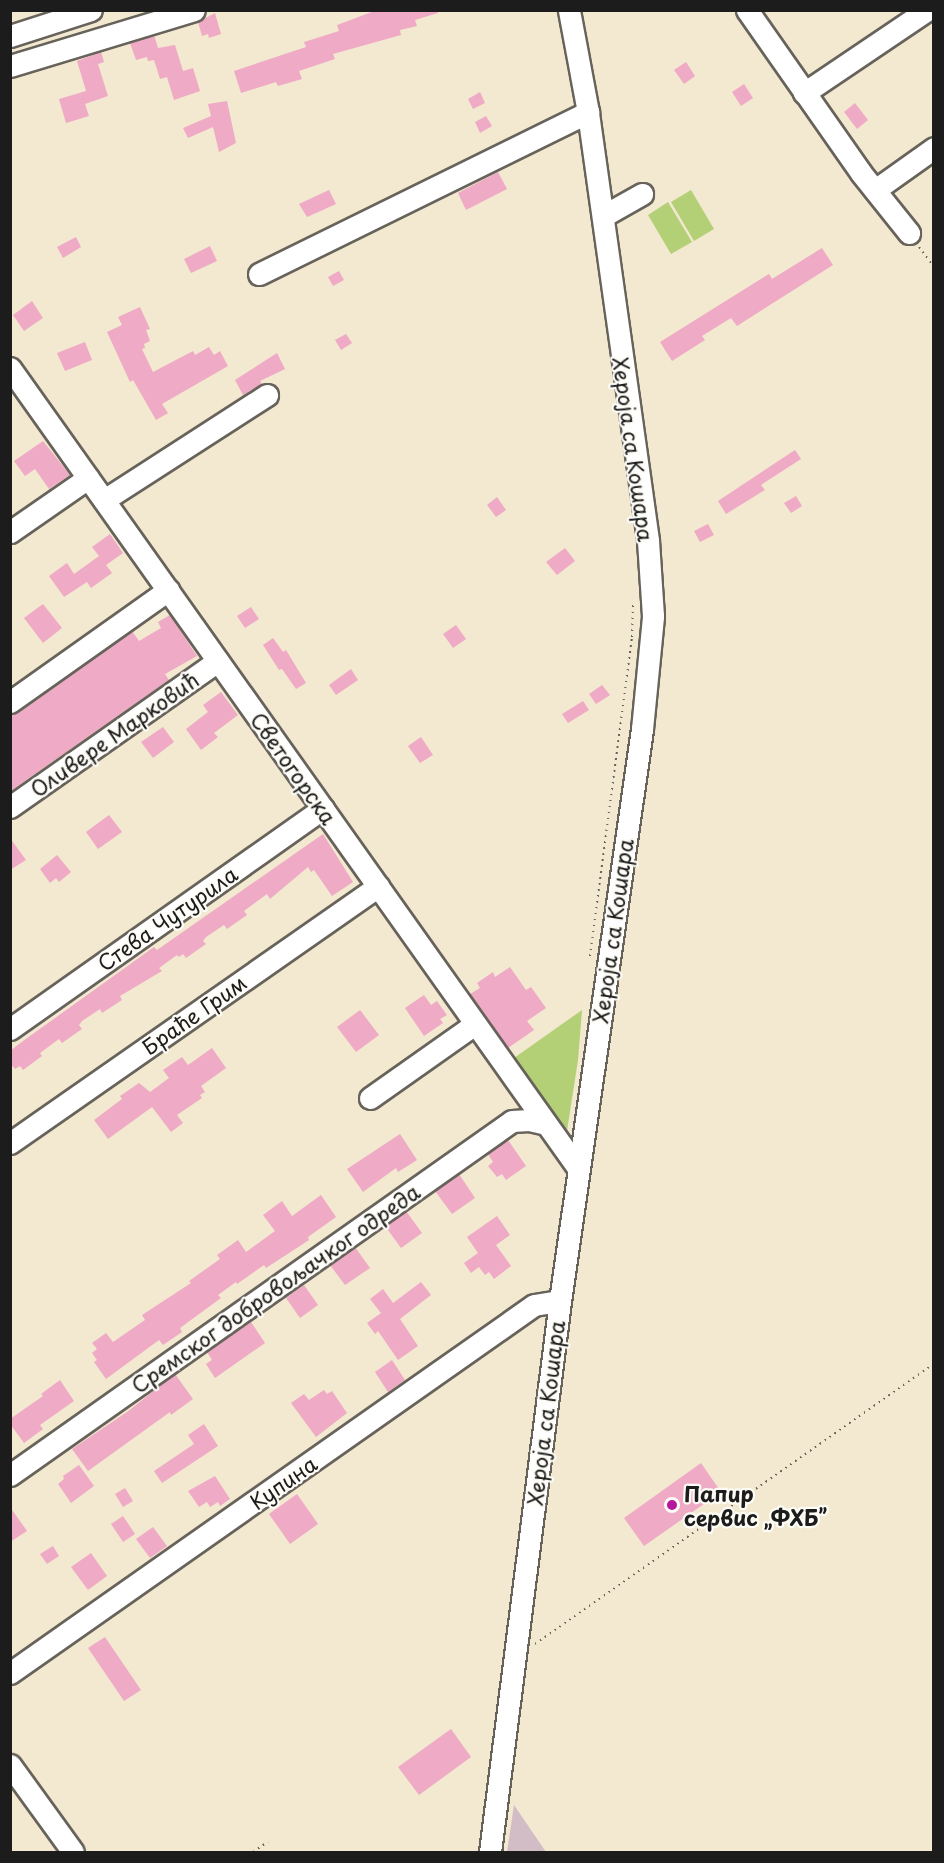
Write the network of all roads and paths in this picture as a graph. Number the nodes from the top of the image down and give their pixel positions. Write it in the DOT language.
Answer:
graph roads {
  1 [pos="91,10"];
  2 [pos="194,10"];
  3 [pos="569,10"];
  4 [pos="747,10"];
  5 [pos="927,10"];
  6 [pos="10,36"];
  7 [pos="10,66"];
  8 [pos="804,93"];
  9 [pos="588,112"];
  10 [pos="933,147"];
  11 [pos="875,190"];
  12 [pos="642,194"];
  13 [pos="603,216"];
  14 [pos="909,234"];
  15 [pos="933,267"];
  16 [pos="259,274"];
  17 [pos="10,368"];
  18 [pos="267,395"];
  19 [pos="88,478"];
  20 [pos="104,500"];
  21 [pos="10,532"];
  22 [pos="168,590"];
  23 [pos="633,592"];
  24 [pos="219,661"];
  25 [pos="10,702"];
  26 [pos="10,807"];
  27 [pos="323,808"];
  28 [pos="378,886"];
  29 [pos="590,956"];
  30 [pos="476,1024"];
  31 [pos="10,1029"];
  32 [pos="370,1098"];
  33 [pos="546,1124"];
  34 [pos="10,1143"];
  35 [pos="578,1168"];
  36 [pos="560,1301"];
  37 [pos="933,1364"];
  38 [pos="10,1475"];
  39 [pos="513,1660"];
  40 [pos="10,1673"];
  41 [pos="10,1766"];
  42 [pos="268,1842"];
  43 [pos="73,1852"];
  44 [pos="253,1852"];
  45 [pos="490,1852"];
  1 -- 6 [label="street"];
  2 -- 7 [label="street"];
  3 -- 9 [label="street, Хероја са Кошара"];
  4 -- 8 [label="street"];
  5 -- 8 [label="street"];
  8 -- 11 [label="street"];
  9 -- 13 [label="street, Хероја са Кошара"];
  9 -- 16 [label="street"];
  10 -- 11 [label="street"];
  11 -- 14 [label="street"];
  12 -- 13 [label="street"];
  13 -- 35 [label="street, Хероја са Кошара"];
  14 -- 15 [label="path"];
  17 -- 19 [label="street, Светогорска"];
  18 -- 20 [label="street"];
  19 -- 20 [label="street, Светогорска"];
  19 -- 21 [label="street"];
  20 -- 22 [label="street, Светогорска"];
  22 -- 24 [label="street, Светогорска"];
  22 -- 25 [label="street"];
  23 -- 29 [label="path"];
  24 -- 26 [label="street, Оливере Марковић"];
  24 -- 27 [label="street, Светогорска"];
  27 -- 28 [label="street, Светогорска"];
  27 -- 31 [label="street, Стева Чутурила"];
  28 -- 30 [label="street, Светогорска"];
  28 -- 34 [label="street, Браће Грим"];
  30 -- 32 [label="street"];
  30 -- 33 [label="street, Светогорска"];
  33 -- 35 [label="street, Светогорска"];
  33 -- 38 [label="street, Сремског добровољачког одреда"];
  35 -- 36 [label="street, Хероја са Кошара"];
  36 -- 39 [label="street, Хероја са Кошара"];
  36 -- 40 [label="street, Купина"];
  37 -- 39 [label="path"];
  39 -- 45 [label="street, Хероја са Кошара"];
  41 -- 43 [label="street"];
  42 -- 44 [label="path"];
}
